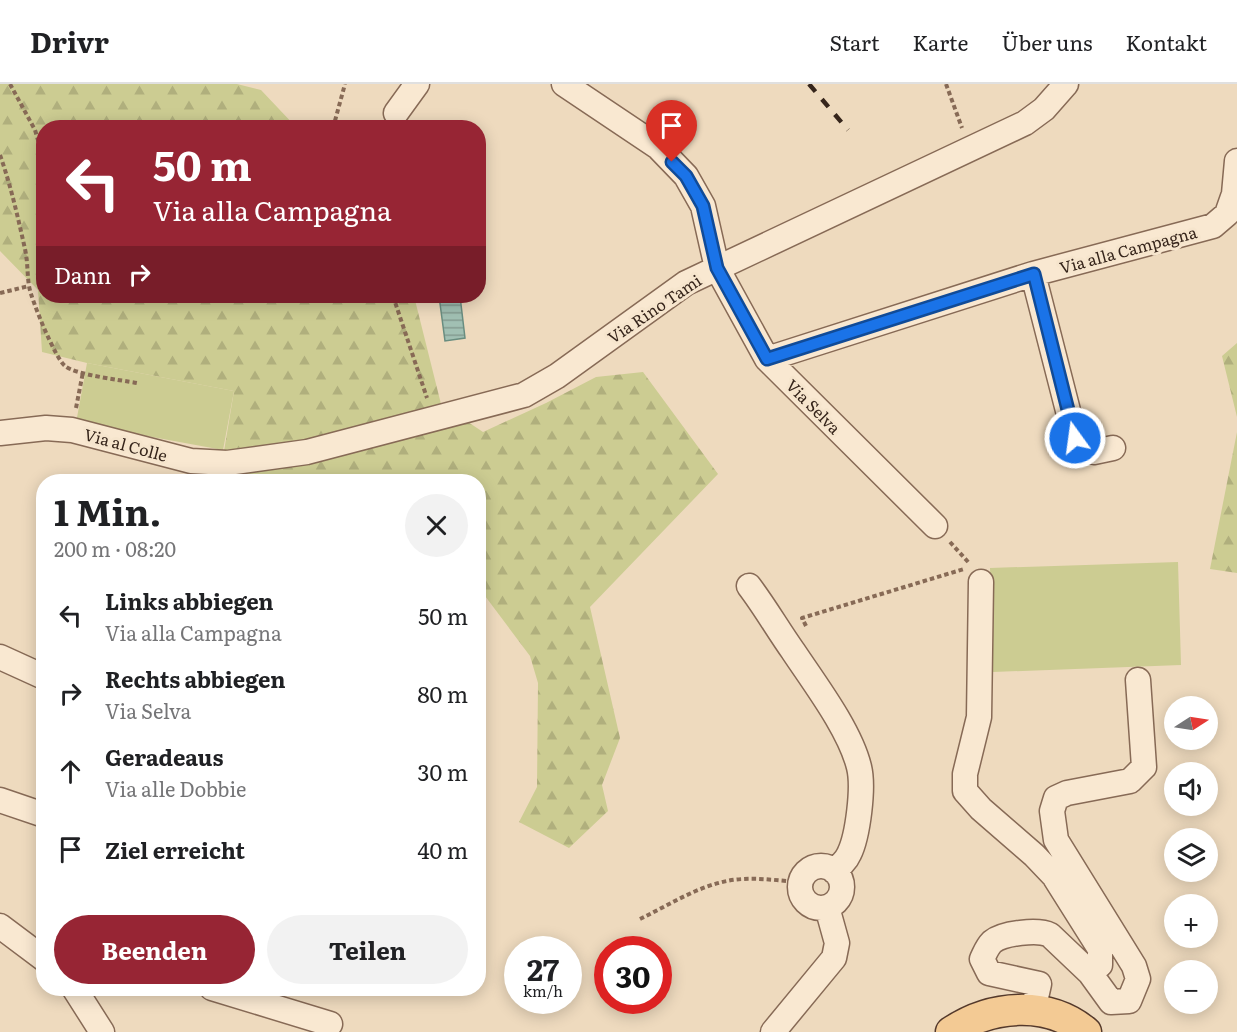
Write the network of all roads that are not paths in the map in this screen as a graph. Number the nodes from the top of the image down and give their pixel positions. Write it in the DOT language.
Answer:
graph roads {
  1 [pos="417,84"];
  2 [pos="564,84"];
  3 [pos="1066,84"];
  4 [pos="396,113"];
  5 [pos="1237,161"];
  6 [pos="717,268"];
  7 [pos="1034,274"];
  8 [pos="767,359"];
  9 [pos="0,434"];
  10 [pos="1113,448"];
  11 [pos="252,461"];
  12 [pos="935,526"];
  13 [pos="981,582"];
  14 [pos="749,586"];
  15 [pos="0,657"];
  16 [pos="36,673"];
  17 [pos="1138,680"];
  18 [pos="0,800"];
  19 [pos="36,811"];
  20 [pos="834,872"];
  21 [pos="827,908"];
  22 [pos="0,926"];
  23 [pos="36,936"];
  24 [pos="36,953"];
  25 [pos="1090,973"];
  26 [pos="79,996"];
  27 [pos="238,996"];
  28 [pos="1033,1011"];
  29 [pos="330,1024"];
  30 [pos="102,1032"];
  31 [pos="773,1032"];
  32 [pos="951,1032"];
  33 [pos="1086,1032"];
  1 -- 4 [label="street"];
  2 -- 6 [label="street, Via Selva"];
  3 -- 6 [label="street, Via Rino Tami"];
  5 -- 7 [label="street, Via alla Campagna"];
  6 -- 8 [label="street, Via Selva"];
  6 -- 11 [label="street, Via Rino Tami"];
  7 -- 8 [label="street, Via alla Campagna"];
  7 -- 10 [label="street"];
  8 -- 12 [label="street, Via Selva"];
  9 -- 11 [label="street, Via al Colle"];
  13 -- 25 [label="street"];
  14 -- 20 [label="street"];
  15 -- 16 [label="street"];
  17 -- 25 [label="street"];
  18 -- 19 [label="street"];
  20 -- 21 [label="street"];
  20 -- 21 [label="street"];
  21 -- 31 [label="street"];
  22 -- 23 [label="street"];
  22 -- 24 [label="street"];
  25 -- 28 [label="street"];
  26 -- 30 [label="street"];
  27 -- 29 [label="street"];
  28 -- 32 [label="main road"];
  28 -- 33 [label="main road"];
}
